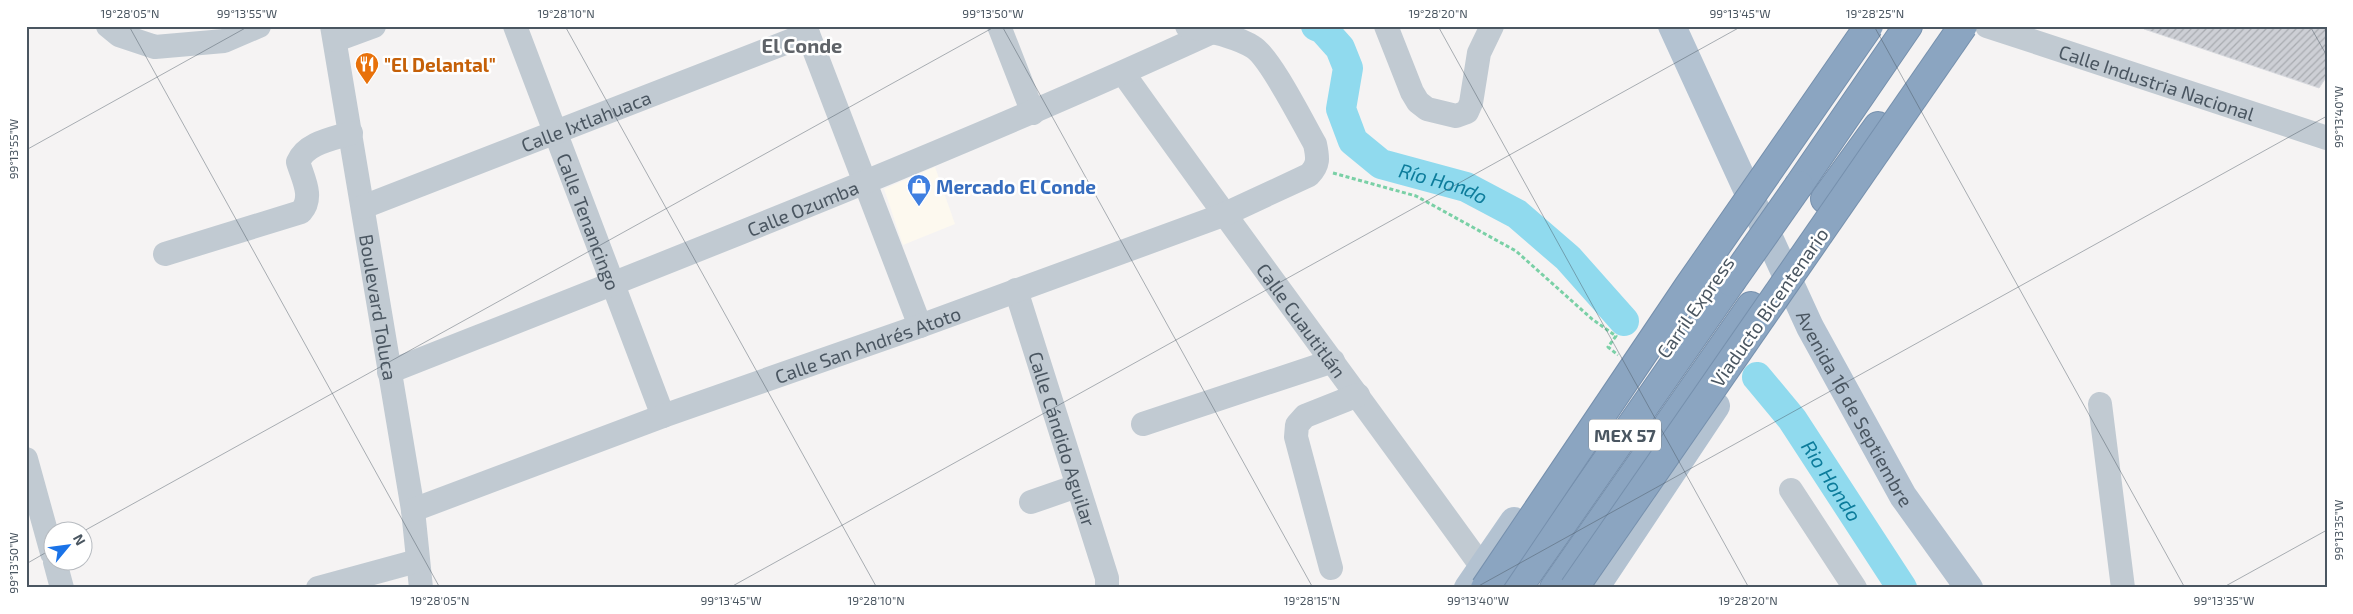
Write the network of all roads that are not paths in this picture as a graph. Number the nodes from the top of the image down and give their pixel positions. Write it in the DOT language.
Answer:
graph roads {
  1 [pos="108,26"];
  2 [pos="259,26"];
  3 [pos="374,26"];
  4 [pos="515,26"];
  5 [pos="999,26"];
  6 [pos="1187,26"];
  7 [pos="1386,26"];
  8 [pos="1492,26"];
  9 [pos="1672,26"];
  10 [pos="1869,26"];
  11 [pos="1889,26"];
  12 [pos="1908,26"];
  13 [pos="1948,26"];
  14 [pos="1963,26"];
  15 [pos="1976,26"];
  16 [pos="1987,26"];
  17 [pos="807,30"];
  18 [pos="1212,32"];
  19 [pos="334,33"];
  20 [pos="1851,34"];
  21 [pos="1122,74"];
  22 [pos="1033,114"];
  23 [pos="351,133"];
  24 [pos="556,133"];
  25 [pos="2327,138"];
  26 [pos="1764,160"];
  27 [pos="864,184"];
  28 [pos="362,207"];
  29 [pos="1223,215"];
  30 [pos="1833,236"];
  31 [pos="1701,253"];
  32 [pos="165,254"];
  33 [pos="612,284"];
  34 [pos="1016,290"];
  35 [pos="1781,308"];
  36 [pos="920,326"];
  37 [pos="1333,360"];
  38 [pos="1615,363"];
  39 [pos="389,372"];
  40 [pos="1358,395"];
  41 [pos="2100,404"];
  42 [pos="663,416"];
  43 [pos="1143,424"];
  44 [pos="26,459"];
  45 [pos="1077,486"];
  46 [pos="1588,488"];
  47 [pos="1791,490"];
  48 [pos="1031,502"];
  49 [pos="413,510"];
  50 [pos="43,522"];
  51 [pos="418,561"];
  52 [pos="1332,568"];
  53 [pos="58,572"];
  54 [pos="1478,581"];
  55 [pos="354,582"];
  56 [pos="1602,585"];
  57 [pos="62,588"];
  58 [pos="318,588"];
  59 [pos="421,588"];
  60 [pos="1107,588"];
  61 [pos="1500,588"];
  62 [pos="1518,588"];
  63 [pos="1554,588"];
  64 [pos="1574,588"];
  65 [pos="1855,588"];
  66 [pos="1969,588"];
  67 [pos="2124,588"];
  1 -- 2 [label="street"];
  3 -- 19 [label="street"];
  4 -- 24 [label="street, Calle Tenancingo"];
  5 -- 22 [label="street"];
  6 -- 18 [label="street"];
  7 -- 8 [label="street"];
  9 -- 66 [label="main road, Avenida 16 de Septiembre"];
  10 -- 54 [label="highway, bridge"];
  11 -- 61 [label="highway, Carril Express"];
  12 -- 46 [label="highway, MEX 57, bridge"];
  13 -- 63 [label="highway, MEX 57"];
  14 -- 64 [label="highway, Viaducto Bicentenario, bridge"];
  15 -- 30 [label="main road"];
  16 -- 25 [label="street, Calle Industria Nacional"];
  17 -- 24 [label="street, Calle Ixtlahuaca"];
  17 -- 27 [label="street"];
  18 -- 21 [label="street, Calle Ozumba"];
  18 -- 29 [label="street, Calle San Andrés Atoto"];
  19 -- 23 [label="street, Boulevard Toluca"];
  20 -- 26 [label="main road"];
  21 -- 22 [label="street, Calle Ozumba"];
  21 -- 29 [label="street, Calle Cuautitlán"];
  22 -- 27 [label="street, Calle Ozumba"];
  23 -- 28 [label="street, Boulevard Toluca"];
  23 -- 32 [label="street"];
  24 -- 28 [label="street, Calle Ixtlahuaca"];
  24 -- 33 [label="street, Calle Tenancingo"];
  27 -- 33 [label="street, Calle Ozumba"];
  27 -- 36 [label="street"];
  28 -- 39 [label="street, Boulevard Toluca"];
  29 -- 34 [label="street, Calle San Andrés Atoto"];
  29 -- 37 [label="street, Calle Cuautitlán"];
  31 -- 38 [label="main road"];
  33 -- 39 [label="street, Calle Ozumba"];
  33 -- 42 [label="street, Calle Tenancingo"];
  34 -- 36 [label="street, Calle San Andrés Atoto"];
  34 -- 45 [label="street, Calle Cándido Aguilar"];
  35 -- 56 [label="main road"];
  36 -- 42 [label="street, Calle San Andrés Atoto"];
  37 -- 40 [label="street, Calle Cuautitlán"];
  37 -- 43 [label="street"];
  38 -- 46 [label="highway"];
  38 -- 54 [label="main road"];
  39 -- 49 [label="street, Boulevard Toluca"];
  40 -- 52 [label="street"];
  40 -- 54 [label="street, Calle Cuautitlán"];
  41 -- 67 [label="street"];
  42 -- 49 [label="street, Calle San Andrés Atoto"];
  44 -- 50 [label="street"];
  45 -- 48 [label="street"];
  45 -- 60 [label="street, Calle Cándido Aguilar"];
  46 -- 62 [label="highway, MEX 57"];
  47 -- 65 [label="street"];
  49 -- 51 [label="street, Boulevard Toluca"];
  51 -- 55 [label="street"];
  51 -- 59 [label="street, Boulevard Toluca"];
  53 -- 57 [label="street"];
  55 -- 58 [label="street"];
}
